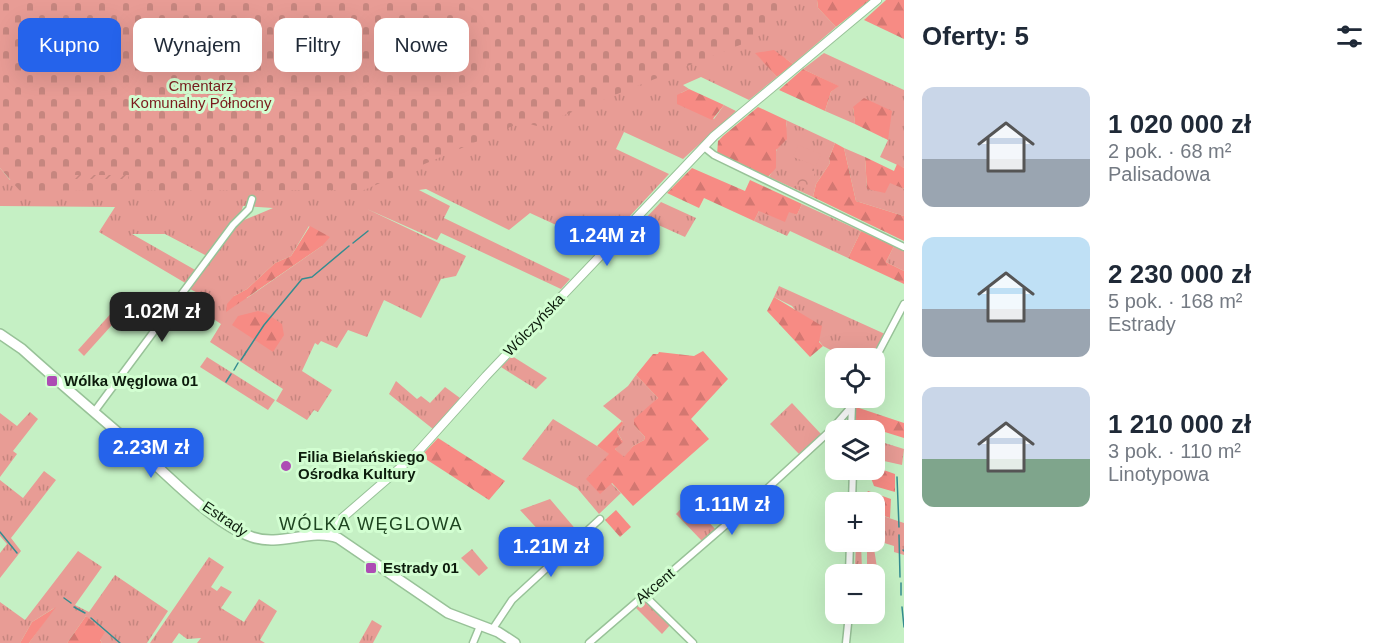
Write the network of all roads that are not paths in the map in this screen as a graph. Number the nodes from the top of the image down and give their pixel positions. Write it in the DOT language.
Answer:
graph roads {
  1 [pos="877,0"];
  2 [pos="704,147"];
  3 [pos="252,199"];
  4 [pos="904,247"];
  5 [pos="904,304"];
  6 [pos="0,334"];
  7 [pos="881,348"];
  8 [pos="850,408"];
  9 [pos="94,412"];
  10 [pos="600,519"];
  11 [pos="332,536"];
  12 [pos="644,595"];
  13 [pos="848,624"];
  14 [pos="480,626"];
  15 [pos="492,630"];
  16 [pos="473,643"];
  17 [pos="515,643"];
  18 [pos="589,643"];
  19 [pos="693,643"];
  20 [pos="846,643"];
  1 -- 2 [label="street, Wólczyńska"];
  2 -- 4 [label="street"];
  2 -- 11 [label="street, Wólczyńska"];
  3 -- 9 [label="street"];
  5 -- 7 [label="street"];
  6 -- 9 [label="main road, Estrady"];
  8 -- 12 [label="street, Akcent"];
  9 -- 11 [label="main road, Estrady"];
  10 -- 15 [label="street"];
  11 -- 14 [label="main road"];
  12 -- 18 [label="street, Akcent"];
  12 -- 19 [label="street"];
  13 -- 20 [label="street"];
  14 -- 15 [label="main road"];
  14 -- 16 [label="street"];
  15 -- 17 [label="main road"];
}
